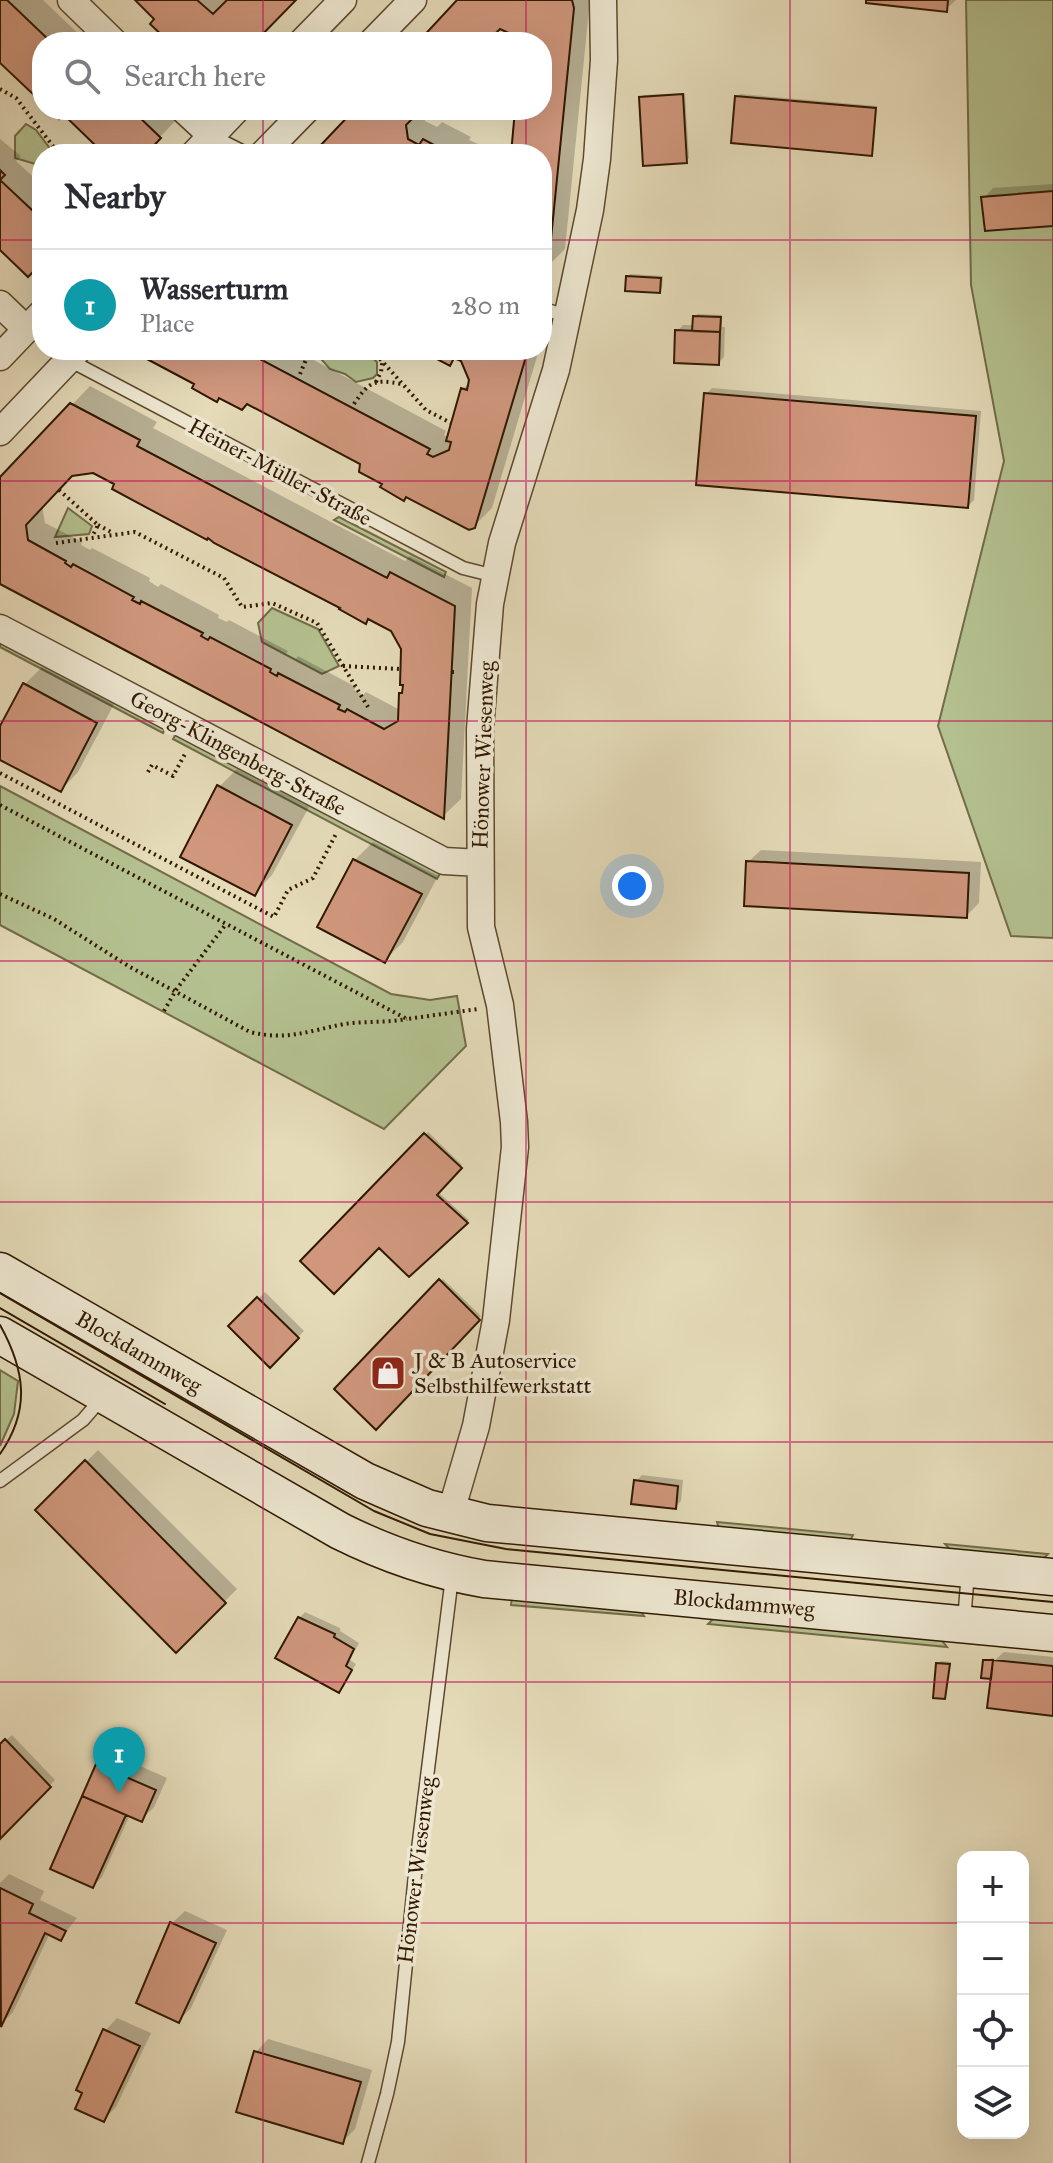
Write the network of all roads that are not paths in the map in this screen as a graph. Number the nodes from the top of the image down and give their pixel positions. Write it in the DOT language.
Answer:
graph roads {
  1 [pos="71,0"];
  2 [pos="343,0"];
  3 [pos="413,0"];
  4 [pos="603,0"];
  5 [pos="104,32"];
  6 [pos="312,32"];
  7 [pos="382,32"];
  8 [pos="189,120"];
  9 [pos="226,120"];
  10 [pos="296,120"];
  11 [pos="201,144"];
  12 [pos="203,144"];
  13 [pos="273,144"];
  14 [pos="0,304"];
  15 [pos="552,311"];
  16 [pos="568,317"];
  17 [pos="32,320"];
  18 [pos="32,323"];
  19 [pos="0,357"];
  20 [pos="68,360"];
  21 [pos="82,360"];
  22 [pos="0,432"];
  23 [pos="495,576"];
  24 [pos="0,628"];
  25 [pos="480,863"];
  26 [pos="0,1271"];
  27 [pos="0,1335"];
  28 [pos="104,1395"];
  29 [pos="0,1481"];
  30 [pos="450,1515"];
  31 [pos="968,1569"];
  32 [pos="444,1572"];
  33 [pos="1053,1577"];
  34 [pos="963,1624"];
  35 [pos="1053,1633"];
  36 [pos="368,2163"];
  1 -- 5 [label="street"];
  2 -- 6 [label="street"];
  3 -- 7 [label="street"];
  4 -- 16 [label="street, Hönower Wiesenweg"];
  8 -- 11 [label="street"];
  9 -- 12 [label="street"];
  10 -- 13 [label="street"];
  14 -- 17 [label="street"];
  15 -- 16 [label="lane"];
  16 -- 23 [label="street, Hönower Wiesenweg"];
  18 -- 19 [label="street"];
  20 -- 22 [label="street"];
  21 -- 23 [label="lane, Heiner-Müller-Straße"];
  23 -- 25 [label="street, Hönower Wiesenweg"];
  24 -- 25 [label="street, Georg-Klingenberg-Straße"];
  25 -- 30 [label="street, Hönower Wiesenweg"];
  26 -- 30 [label="street, Blockdammweg"];
  27 -- 28 [label="street, Blockdammweg"];
  28 -- 29 [label="lane"];
  28 -- 32 [label="street, Blockdammweg"];
  30 -- 31 [label="street, Blockdammweg"];
  30 -- 32 [label="street"];
  31 -- 33 [label="street, Blockdammweg"];
  31 -- 34 [label="lane"];
  32 -- 34 [label="street, Blockdammweg"];
  32 -- 36 [label="lane, Hönower Wiesenweg"];
  34 -- 35 [label="street, Blockdammweg"];
}
